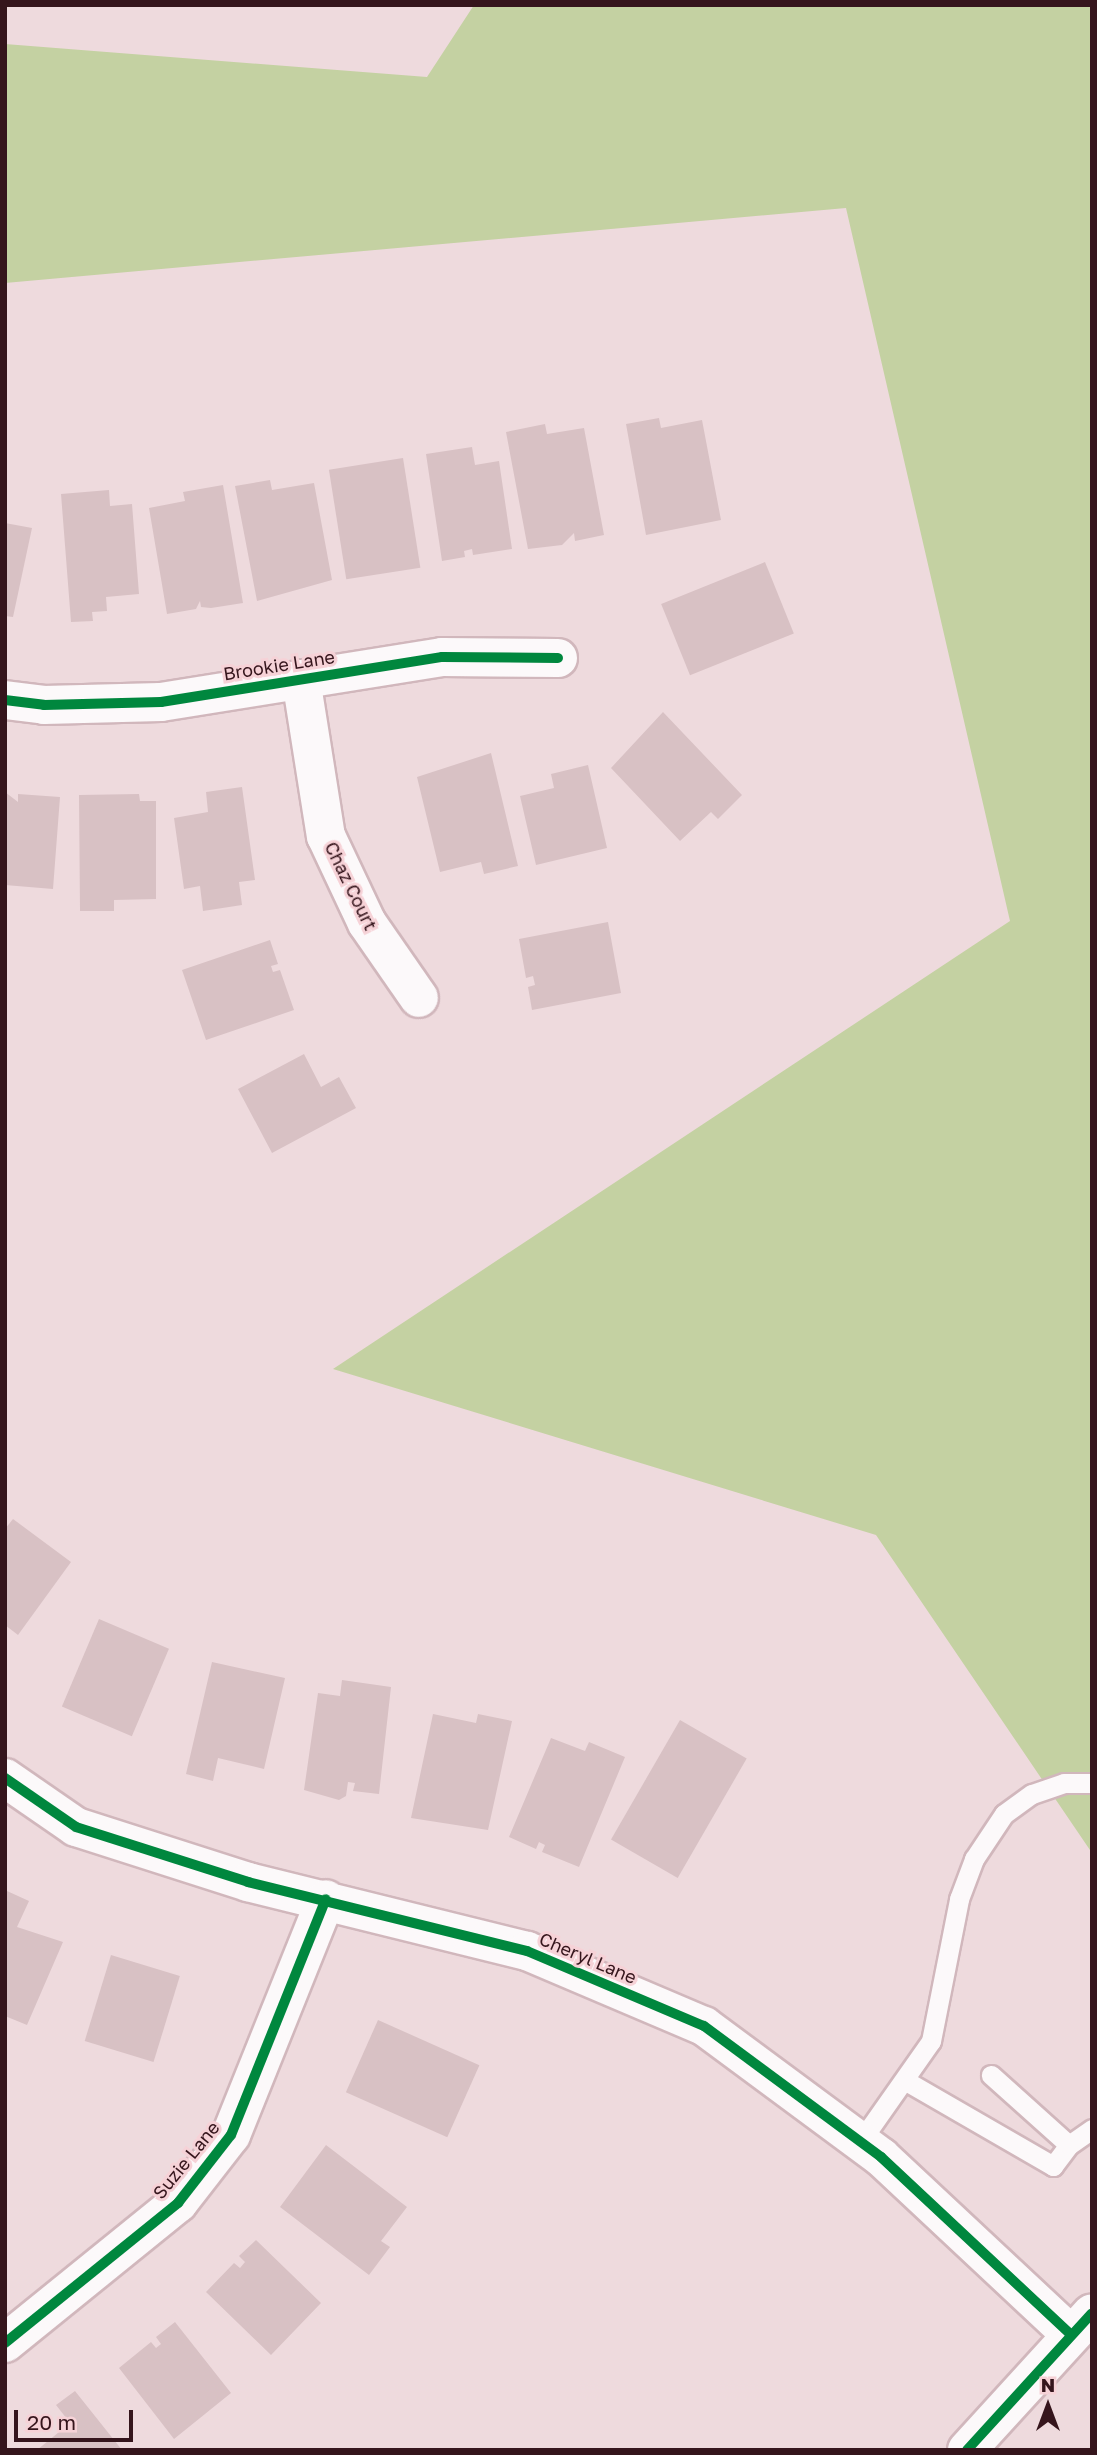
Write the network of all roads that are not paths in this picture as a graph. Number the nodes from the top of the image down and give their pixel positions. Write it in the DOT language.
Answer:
graph roads {
  1 [pos="558,658"];
  2 [pos="301,679"];
  3 [pos="5,700"];
  4 [pos="419,998"];
  5 [pos="5,1778"];
  6 [pos="1092,1783"];
  7 [pos="326,1899"];
  8 [pos="991,2075"];
  9 [pos="906,2081"];
  10 [pos="1092,2129"];
  11 [pos="860,2142"];
  12 [pos="1069,2145"];
  13 [pos="1081,2324"];
  14 [pos="5,2343"];
  15 [pos="967,2450"];
  1 -- 2 [label="street, Brookie Lane"];
  2 -- 3 [label="street, Brookie Lane"];
  2 -- 4 [label="street, Chaz Court"];
  5 -- 7 [label="street, Cheryl Lane"];
  6 -- 9 [label="lane"];
  7 -- 11 [label="street, Cheryl Lane"];
  7 -- 14 [label="street, Suzie Lane"];
  8 -- 12 [label="lane"];
  9 -- 11 [label="lane"];
  9 -- 12 [label="lane"];
  10 -- 12 [label="lane"];
  11 -- 13 [label="street, Cheryl Lane"];
  13 -- 15 [label="street"];
}
